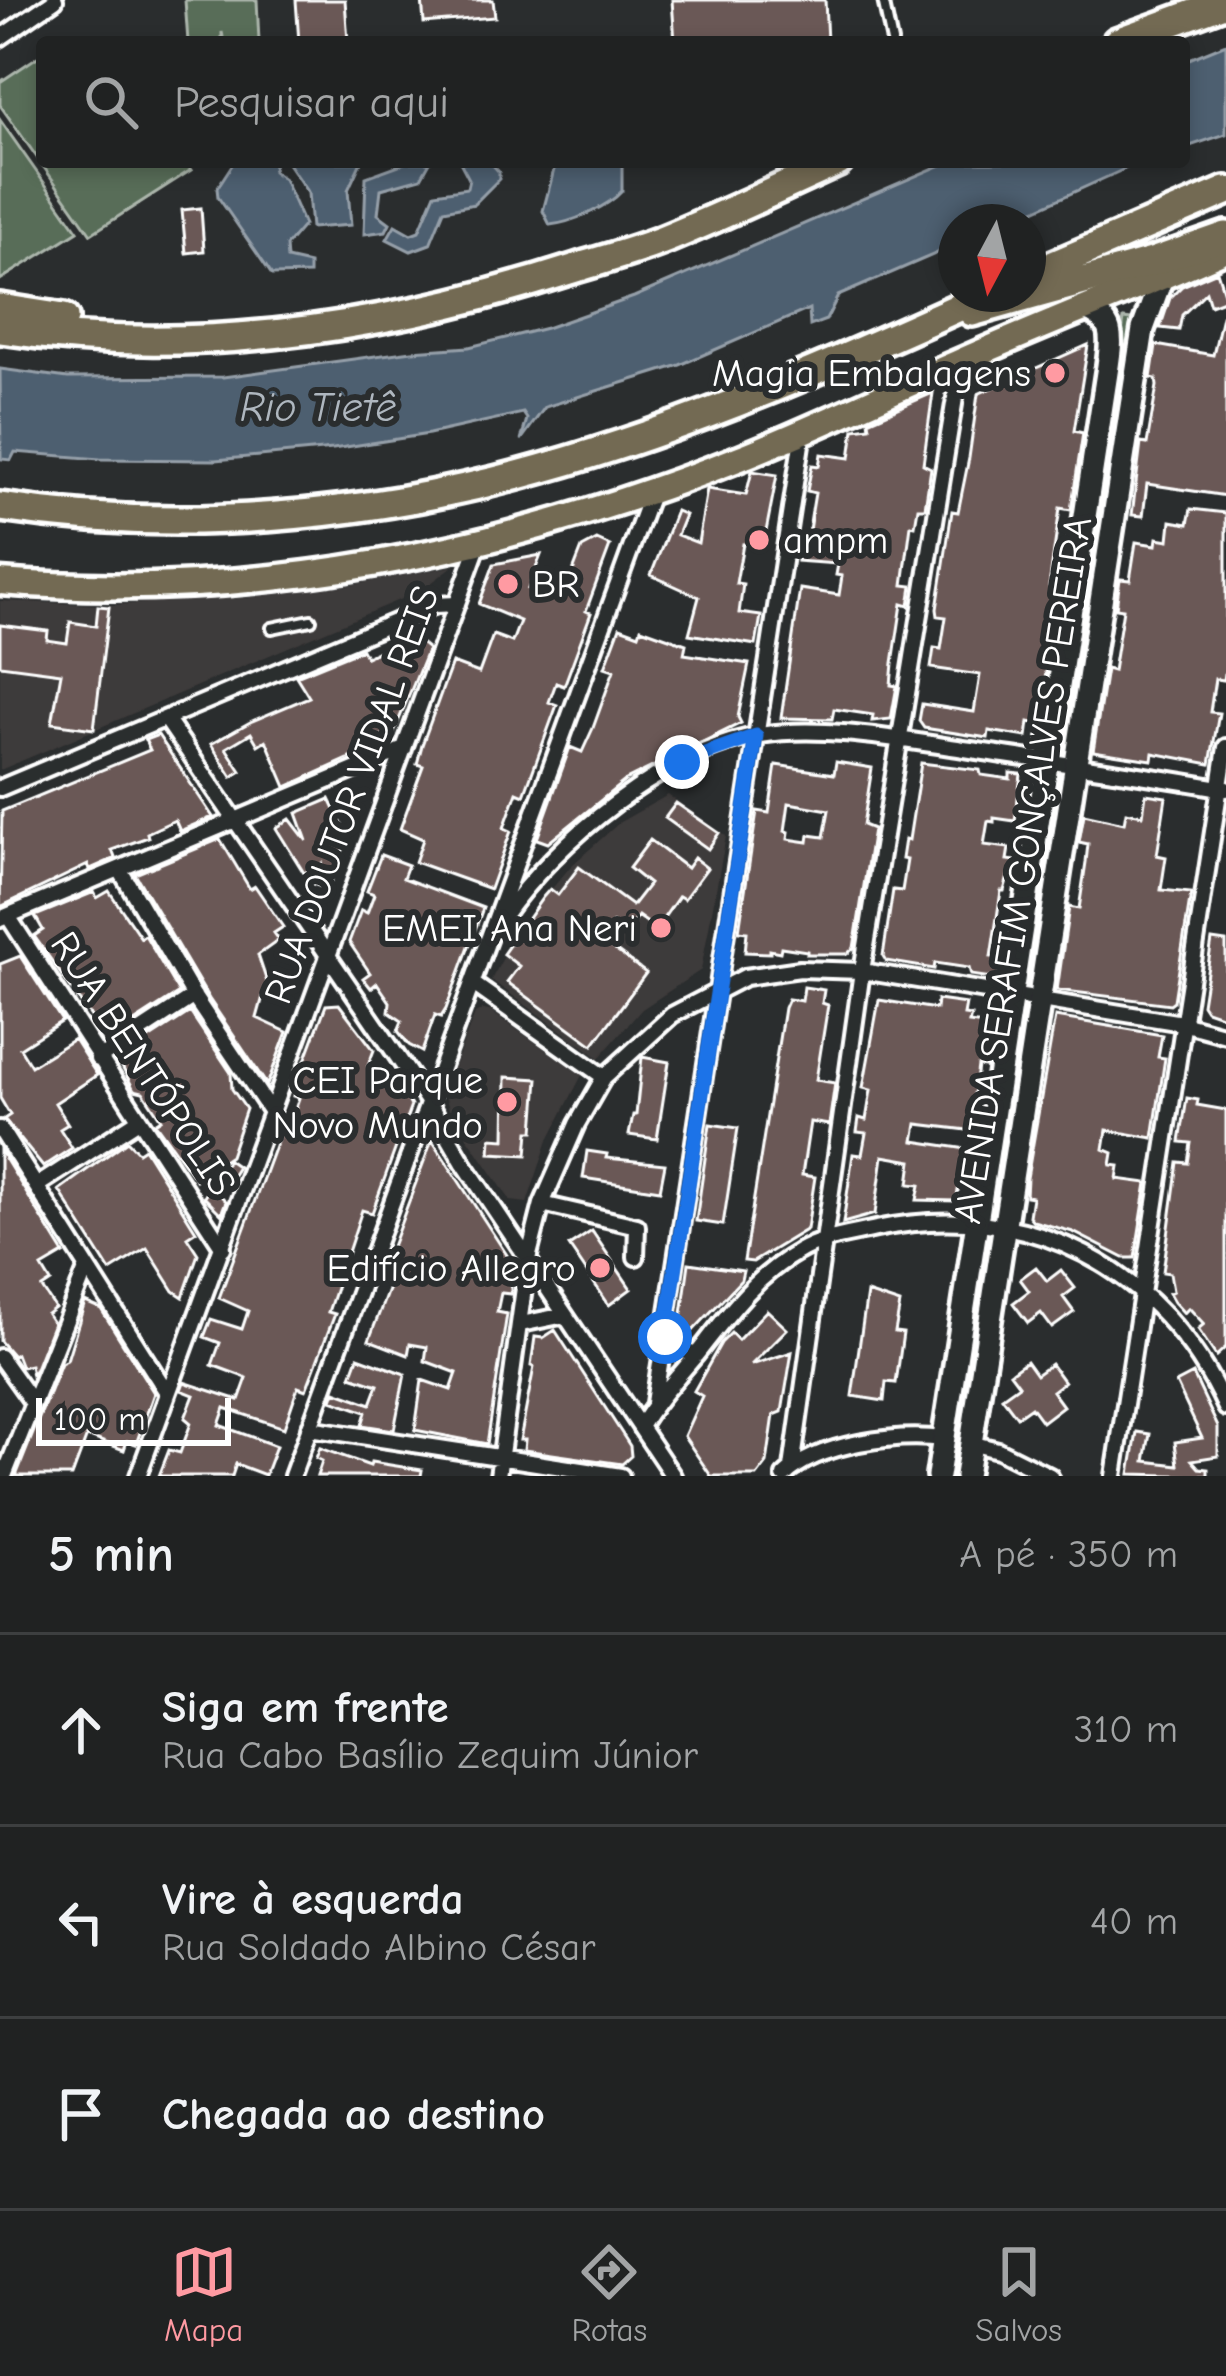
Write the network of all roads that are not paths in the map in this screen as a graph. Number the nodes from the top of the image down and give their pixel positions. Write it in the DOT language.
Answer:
graph roads {
  1 [pos="56,0"];
  2 [pos="883,0"];
  3 [pos="1226,2"];
  4 [pos="891,36"];
  5 [pos="1133,36"];
  6 [pos="0,38"];
  7 [pos="825,168"];
  8 [pos="1226,191"];
  9 [pos="1226,236"];
  10 [pos="1226,249"];
  11 [pos="1046,268"];
  12 [pos="1162,278"];
  13 [pos="0,308"];
  14 [pos="1084,309"];
  15 [pos="948,312"];
  16 [pos="944,314"];
  17 [pos="0,329"];
  18 [pos="125,338"];
  19 [pos="961,361"];
  20 [pos="803,431"];
  21 [pos="652,491"];
  22 [pos="0,507"];
  23 [pos="34,512"];
  24 [pos="0,522"];
  25 [pos="479,543"];
  26 [pos="0,582"];
  27 [pos="457,604"];
  28 [pos="311,620"];
  29 [pos="272,628"];
  30 [pos="166,718"];
  31 [pos="756,736"];
  32 [pos="900,740"];
  33 [pos="1226,747"];
  34 [pos="404,749"];
  35 [pos="1048,761"];
  36 [pos="1076,766"];
  37 [pos="0,788"];
  38 [pos="1223,788"];
  39 [pos="235,822"];
  40 [pos="120,870"];
  41 [pos="4,918"];
  42 [pos="493,931"];
  43 [pos="327,958"];
  44 [pos="862,971"];
  45 [pos="472,983"];
  46 [pos="716,989"];
  47 [pos="194,997"];
  48 [pos="1010,997"];
  49 [pos="1039,1001"];
  50 [pos="1182,1023"];
  51 [pos="1226,1035"];
  52 [pos="98,1059"];
  53 [pos="604,1077"];
  54 [pos="427,1100"];
  55 [pos="272,1112"];
  56 [pos="137,1121"];
  57 [pos="0,1130"];
  58 [pos="38,1185"];
  59 [pos="542,1204"];
  60 [pos="975,1222"];
  61 [pos="1004,1227"];
  62 [pos="826,1240"];
  63 [pos="223,1248"];
  64 [pos="636,1257"];
  65 [pos="528,1259"];
  66 [pos="87,1267"];
  67 [pos="1144,1293"];
  68 [pos="565,1315"];
  69 [pos="521,1324"];
  70 [pos="665,1337"];
  71 [pos="696,1354"];
  72 [pos="0,1357"];
  73 [pos="168,1394"];
  74 [pos="32,1402"];
  75 [pos="654,1403"];
  76 [pos="1226,1408"];
  77 [pos="640,1427"];
  78 [pos="309,1428"];
  79 [pos="943,1439"];
  80 [pos="970,1443"];
  81 [pos="499,1468"];
  82 [pos="788,1472"];
  83 [pos="4,1476"];
  84 [pos="138,1476"];
  85 [pos="292,1476"];
  86 [pos="621,1476"];
  87 [pos="673,1476"];
  88 [pos="938,1476"];
  89 [pos="966,1476"];
  90 [pos="1050,1476"];
  91 [pos="1114,1476"];
  1 -- 6 [label="street"];
  2 -- 4 [label="lane"];
  3 -- 5 [label="highway"];
  7 -- 18 [label="highway"];
  8 -- 11 [label="highway"];
  9 -- 16 [label="highway"];
  10 -- 12 [label="highway"];
  12 -- 14 [label="highway"];
  12 -- 36 [label="main road, AVENIDA SERAFIM GONÇALVES PEREIRA"];
  13 -- 18 [label="highway"];
  14 -- 19 [label="highway"];
  14 -- 35 [label="main road, AVENIDA SERAFIM GONÇALVES PEREIRA"];
  15 -- 16 [label="highway"];
  16 -- 23 [label="highway"];
  17 -- 18 [label="highway"];
  19 -- 20 [label="highway"];
  19 -- 32 [label="street"];
  20 -- 21 [label="highway"];
  20 -- 31 [label="street"];
  21 -- 25 [label="highway"];
  21 -- 42 [label="street"];
  22 -- 23 [label="highway"];
  23 -- 24 [label="highway"];
  25 -- 26 [label="highway"];
  25 -- 27 [label="street, RUA DOUTOR VIDAL REIS"];
  27 -- 30 [label="street"];
  27 -- 34 [label="street, RUA DOUTOR VIDAL REIS"];
  28 -- 29 [label="lane"];
  30 -- 37 [label="street"];
  30 -- 39 [label="street"];
  31 -- 32 [label="street"];
  31 -- 42 [label="street"];
  31 -- 46 [label="street"];
  32 -- 35 [label="street"];
  32 -- 44 [label="street"];
  33 -- 38 [label="street"];
  34 -- 39 [label="street"];
  34 -- 43 [label="street, RUA DOUTOR VIDAL REIS"];
  35 -- 36 [label="street"];
  35 -- 48 [label="main road, AVENIDA SERAFIM GONÇALVES PEREIRA"];
  36 -- 38 [label="street"];
  36 -- 49 [label="main road, AVENIDA SERAFIM GONÇALVES PEREIRA"];
  38 -- 50 [label="street"];
  39 -- 40 [label="street"];
  39 -- 43 [label="street"];
  40 -- 41 [label="street"];
  40 -- 47 [label="street"];
  41 -- 52 [label="street, RUA BENTÓPOLIS"];
  42 -- 45 [label="street"];
  43 -- 54 [label="street"];
  43 -- 55 [label="street, RUA DOUTOR VIDAL REIS"];
  44 -- 46 [label="street"];
  44 -- 48 [label="street"];
  44 -- 62 [label="street"];
  45 -- 53 [label="street"];
  45 -- 54 [label="street"];
  46 -- 53 [label="street"];
  46 -- 70 [label="street"];
  47 -- 52 [label="street"];
  47 -- 55 [label="street"];
  48 -- 49 [label="street"];
  48 -- 60 [label="main road, AVENIDA SERAFIM GONÇALVES PEREIRA"];
  49 -- 50 [label="street"];
  49 -- 61 [label="main road, AVENIDA SERAFIM GONÇALVES PEREIRA"];
  50 -- 51 [label="street"];
  50 -- 67 [label="street"];
  52 -- 56 [label="street, RUA BENTÓPOLIS"];
  53 -- 59 [label="street"];
  54 -- 65 [label="street"];
  54 -- 78 [label="street"];
  55 -- 63 [label="street, RUA DOUTOR VIDAL REIS"];
  56 -- 58 [label="street"];
  56 -- 63 [label="street, RUA BENTÓPOLIS"];
  57 -- 58 [label="street"];
  58 -- 66 [label="street"];
  59 -- 64 [label="street"];
  59 -- 65 [label="street"];
  60 -- 61 [label="street"];
  60 -- 62 [label="street"];
  60 -- 79 [label="main road, AVENIDA SERAFIM GONÇALVES PEREIRA"];
  61 -- 67 [label="street"];
  61 -- 80 [label="main road, AVENIDA SERAFIM GONÇALVES PEREIRA"];
  62 -- 71 [label="street"];
  62 -- 82 [label="street"];
  63 -- 73 [label="street, RUA DOUTOR VIDAL REIS"];
  65 -- 68 [label="street"];
  65 -- 69 [label="street"];
  66 -- 73 [label="street"];
  66 -- 74 [label="street"];
  67 -- 76 [label="street"];
  67 -- 91 [label="street"];
  68 -- 69 [label="street"];
  68 -- 77 [label="street"];
  69 -- 81 [label="street"];
  70 -- 71 [label="street"];
  70 -- 75 [label="street"];
  71 -- 75 [label="street"];
  72 -- 74 [label="street"];
  73 -- 84 [label="street, RUA DOUTOR VIDAL REIS"];
  74 -- 83 [label="street"];
  75 -- 77 [label="street"];
  77 -- 87 [label="street"];
  78 -- 81 [label="street"];
  78 -- 85 [label="street"];
  79 -- 82 [label="street"];
  79 -- 88 [label="main road, AVENIDA SERAFIM GONÇALVES PEREIRA"];
  80 -- 89 [label="main road, AVENIDA SERAFIM GONÇALVES PEREIRA"];
  80 -- 90 [label="street"];
  81 -- 86 [label="street"];
}
